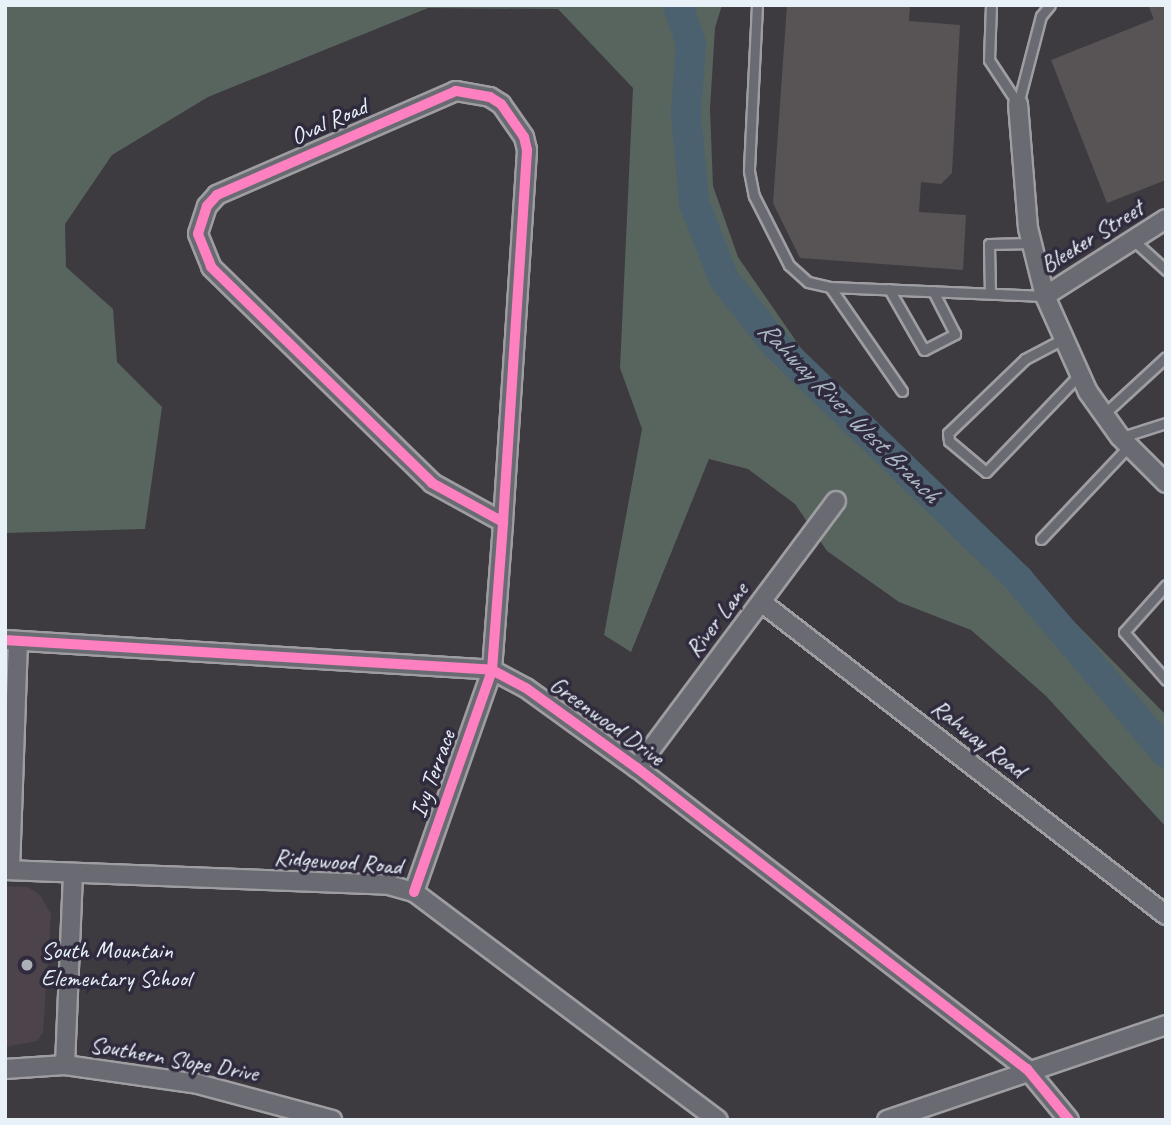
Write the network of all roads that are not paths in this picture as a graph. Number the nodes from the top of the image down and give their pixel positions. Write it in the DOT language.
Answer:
graph roads {
  1 [pos="757,5"];
  2 [pos="991,5"];
  3 [pos="1050,5"];
  4 [pos="1018,104"];
  5 [pos="1166,219"];
  6 [pos="1133,240"];
  7 [pos="1032,243"];
  8 [pos="1166,270"];
  9 [pos="830,286"];
  10 [pos="889,289"];
  11 [pos="933,291"];
  12 [pos="990,293"];
  13 [pos="1045,296"];
  14 [pos="1063,339"];
  15 [pos="1166,357"];
  16 [pos="1080,374"];
  17 [pos="902,391"];
  18 [pos="1104,414"];
  19 [pos="1166,424"];
  20 [pos="1124,442"];
  21 [pos="1166,483"];
  22 [pos="836,501"];
  23 [pos="503,522"];
  24 [pos="1041,539"];
  25 [pos="1166,585"];
  26 [pos="761,602"];
  27 [pos="12,641"];
  28 [pos="492,670"];
  29 [pos="1166,680"];
  30 [pos="637,768"];
  31 [pos="7,870"];
  32 [pos="73,875"];
  33 [pos="414,892"];
  34 [pos="1166,915"];
  35 [pos="1166,1025"];
  36 [pos="65,1065"];
  37 [pos="5,1069"];
  38 [pos="1027,1069"];
  39 [pos="921,1114"];
  40 [pos="332,1120"];
  41 [pos="718,1120"];
  42 [pos="887,1120"];
  43 [pos="1069,1120"];
  1 -- 9 [label="lane"];
  2 -- 4 [label="lane"];
  3 -- 4 [label="lane"];
  4 -- 7 [label="street"];
  5 -- 6 [label="street, Bleeker Street"];
  6 -- 8 [label="lane"];
  6 -- 13 [label="street, Bleeker Street"];
  7 -- 12 [label="lane"];
  7 -- 13 [label="street"];
  9 -- 10 [label="lane"];
  9 -- 17 [label="lane"];
  10 -- 11 [label="lane"];
  10 -- 11 [label="lane"];
  11 -- 12 [label="lane"];
  12 -- 13 [label="lane"];
  13 -- 14 [label="street"];
  14 -- 16 [label="street"];
  14 -- 16 [label="lane"];
  15 -- 18 [label="lane"];
  16 -- 18 [label="street"];
  18 -- 20 [label="street"];
  19 -- 20 [label="lane"];
  20 -- 21 [label="street"];
  20 -- 24 [label="lane"];
  22 -- 26 [label="street, River Lane"];
  23 -- 23 [label="street, Oval Road"];
  23 -- 28 [label="street, Oval Road"];
  25 -- 29 [label="lane"];
  26 -- 30 [label="street, River Lane"];
  26 -- 34 [label="street, Rahway Road"];
  27 -- 28 [label="street, Greenwood Drive"];
  27 -- 31 [label="street"];
  28 -- 30 [label="street, Greenwood Drive"];
  28 -- 33 [label="street, Ivy Terrace"];
  30 -- 38 [label="street, Greenwood Drive"];
  31 -- 32 [label="street, Ridgewood Road"];
  32 -- 33 [label="street, Ridgewood Road"];
  32 -- 36 [label="street"];
  33 -- 41 [label="street, Ridgewood Road"];
  35 -- 38 [label="street"];
  36 -- 37 [label="street, Southern Slope Drive"];
  36 -- 40 [label="street, Southern Slope Drive"];
  38 -- 39 [label="street"];
  38 -- 43 [label="street, Greenwood Drive"];
  39 -- 42 [label="street"];
}
